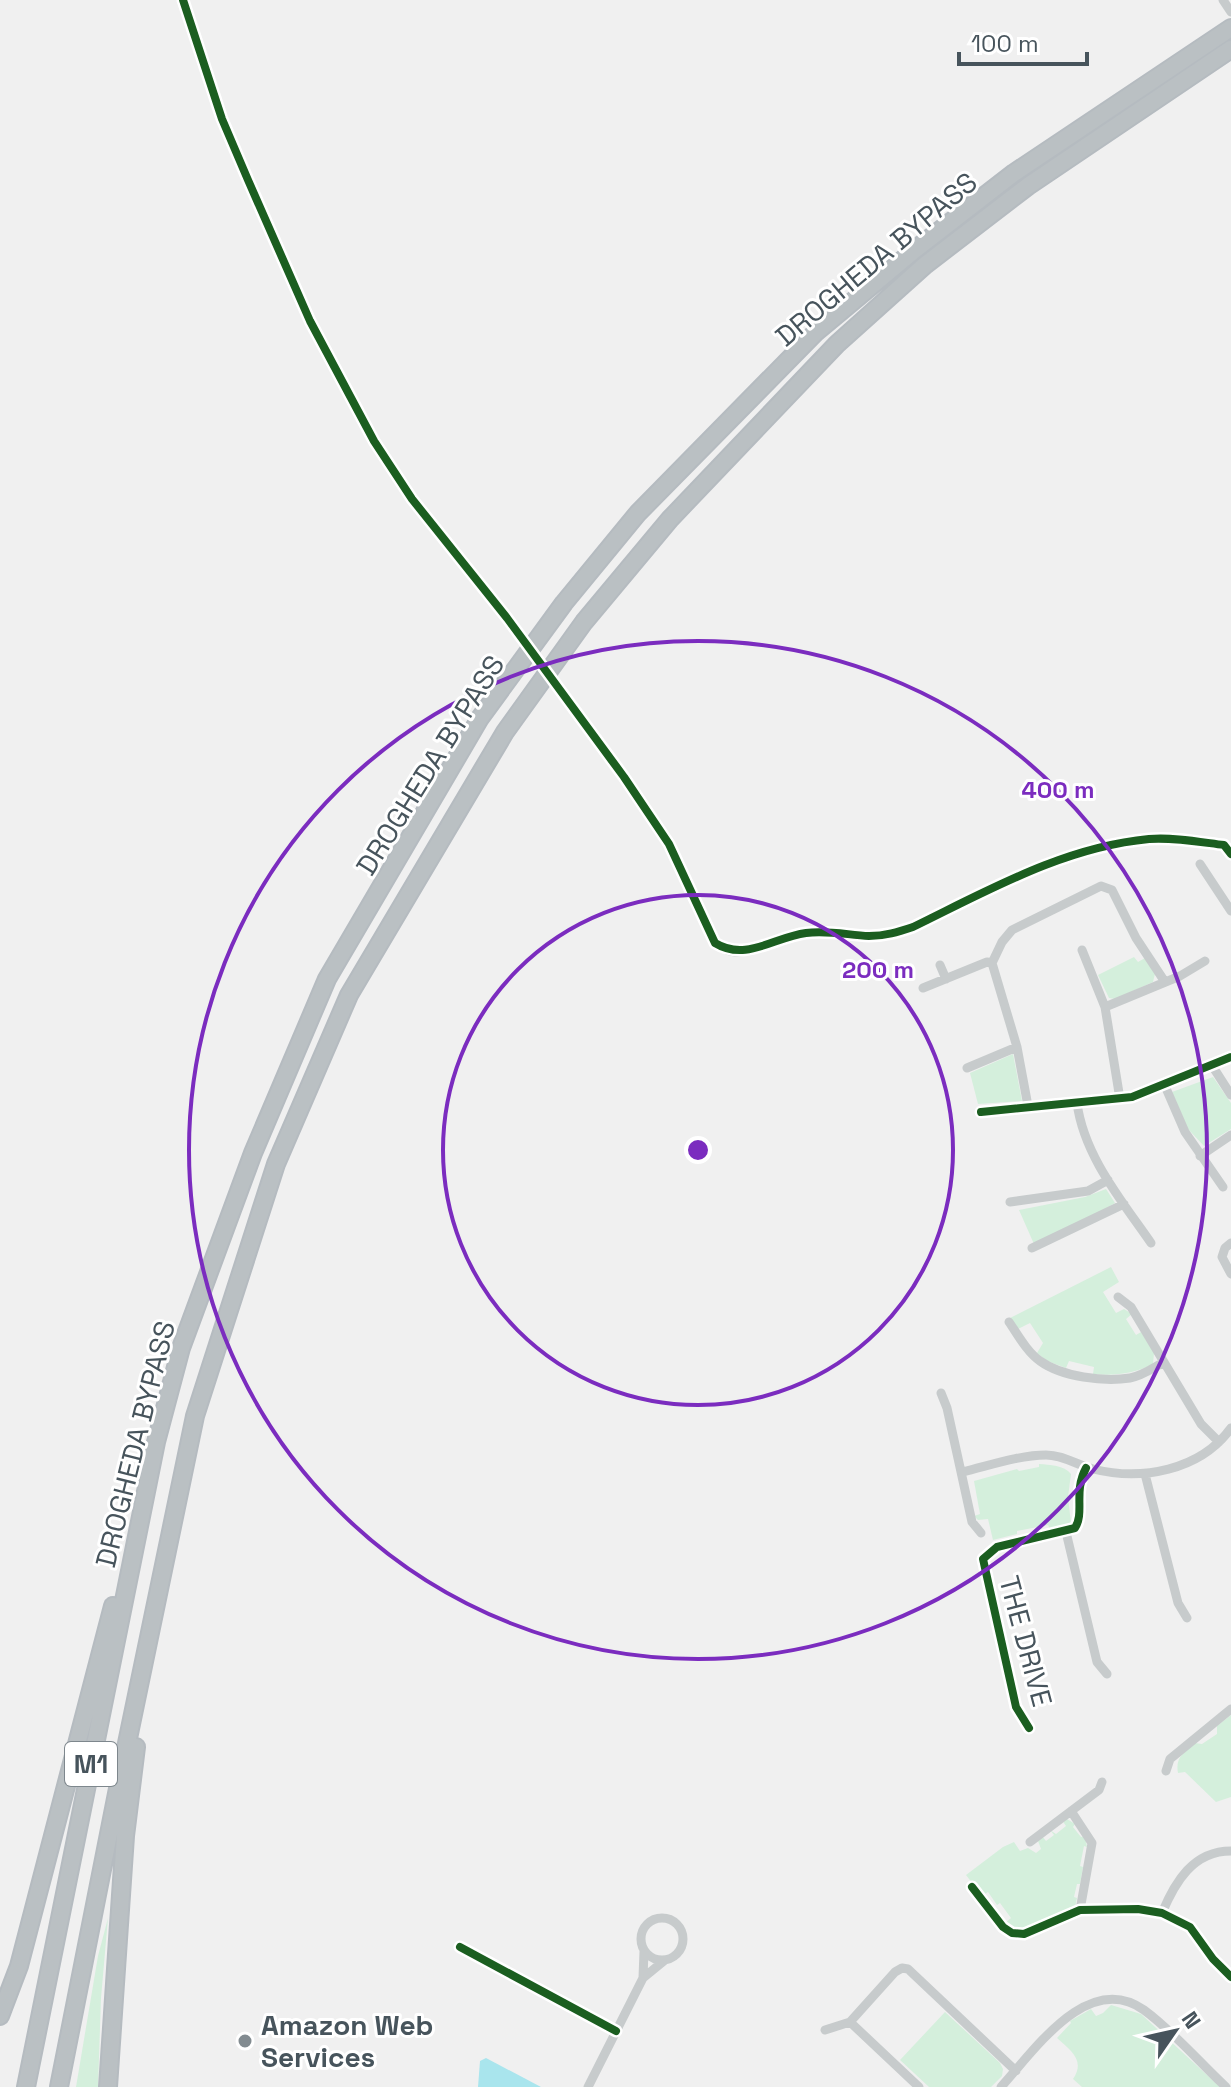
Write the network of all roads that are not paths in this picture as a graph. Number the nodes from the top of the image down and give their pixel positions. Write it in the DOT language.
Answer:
graph roads {
  1 [pos="183,0"];
  2 [pos="1223,0"];
  3 [pos="1231,12"];
  4 [pos="1231,28"];
  5 [pos="1231,49"];
  6 [pos="1172,77"];
  7 [pos="1227,842"];
  8 [pos="1231,854"];
  9 [pos="1200,864"];
  10 [pos="1227,896"];
  11 [pos="1231,911"];
  12 [pos="1082,950"];
  13 [pos="1205,961"];
  14 [pos="992,963"];
  15 [pos="940,965"];
  16 [pos="946,979"];
  17 [pos="1165,982"];
  18 [pos="923,988"];
  19 [pos="1105,1007"];
  20 [pos="1017,1047"];
  21 [pos="1231,1057"];
  22 [pos="1213,1067"];
  23 [pos="967,1068"];
  24 [pos="1165,1086"];
  25 [pos="1231,1095"];
  26 [pos="1120,1099"];
  27 [pos="1077,1103"];
  28 [pos="1028,1106"];
  29 [pos="981,1112"];
  30 [pos="1231,1135"];
  31 [pos="1200,1156"];
  32 [pos="1108,1180"];
  33 [pos="1223,1187"];
  34 [pos="1010,1202"];
  35 [pos="1124,1204"];
  36 [pos="1151,1243"];
  37 [pos="1231,1243"];
  38 [pos="1032,1248"];
  39 [pos="1231,1274"];
  40 [pos="1118,1297"];
  41 [pos="1009,1322"];
  42 [pos="1164,1362"];
  43 [pos="941,1393"];
  44 [pos="1231,1428"];
  45 [pos="156,1442"];
  46 [pos="1219,1442"];
  47 [pos="1086,1468"];
  48 [pos="962,1472"];
  49 [pos="1145,1474"];
  50 [pos="1066,1532"];
  51 [pos="981,1533"];
  52 [pos="1187,1618"];
  53 [pos="147,1654"];
  54 [pos="1107,1674"];
  55 [pos="1231,1709"];
  56 [pos="1029,1728"];
  57 [pos="1166,1771"];
  58 [pos="1102,1782"];
  59 [pos="1071,1811"];
  60 [pos="1030,1842"];
  61 [pos="1231,1851"];
  62 [pos="972,1887"];
  63 [pos="1080,1910"];
  64 [pos="1162,1913"];
  65 [pos="460,1947"];
  66 [pos="644,1951"];
  67 [pos="665,1960"];
  68 [pos="1231,1977"];
  69 [pos="643,1978"];
  70 [pos="0,2016"];
  71 [pos="850,2022"];
  72 [pos="825,2030"];
  73 [pos="616,2031"];
  74 [pos="1016,2071"];
  75 [pos="26,2087"];
  76 [pos="59,2087"];
  77 [pos="108,2087"];
  78 [pos="588,2087"];
  79 [pos="919,2087"];
  80 [pos="1001,2087"];
  81 [pos="1226,2087"];
  1 -- 7 [label="street, bridge"];
  2 -- 3 [label="street"];
  4 -- 6 [label="highway, M1"];
  5 -- 6 [label="highway, M1"];
  6 -- 45 [label="highway, DROGHEDA BYPASS / M1"];
  6 -- 53 [label="highway, DROGHEDA BYPASS / M1"];
  7 -- 8 [label="street"];
  9 -- 10 [label="street"];
  10 -- 11 [label="street"];
  12 -- 19 [label="street"];
  13 -- 17 [label="street"];
  14 -- 16 [label="street"];
  14 -- 17 [label="street"];
  14 -- 20 [label="street"];
  15 -- 16 [label="street"];
  16 -- 18 [label="street"];
  17 -- 19 [label="street"];
  19 -- 26 [label="street"];
  20 -- 23 [label="street"];
  20 -- 28 [label="street"];
  21 -- 22 [label="street"];
  22 -- 24 [label="street"];
  22 -- 25 [label="street"];
  24 -- 26 [label="street"];
  24 -- 31 [label="street"];
  26 -- 27 [label="street"];
  27 -- 28 [label="street"];
  27 -- 32 [label="street"];
  28 -- 29 [label="street"];
  30 -- 31 [label="street"];
  31 -- 33 [label="street"];
  32 -- 34 [label="street"];
  32 -- 35 [label="street"];
  35 -- 36 [label="street"];
  35 -- 38 [label="street"];
  37 -- 39 [label="street"];
  40 -- 42 [label="street"];
  41 -- 42 [label="street"];
  42 -- 46 [label="street"];
  43 -- 48 [label="street"];
  44 -- 46 [label="street"];
  45 -- 70 [label="highway"];
  45 -- 75 [label="highway, DROGHEDA BYPASS / M1"];
  46 -- 49 [label="street"];
  47 -- 48 [label="street"];
  47 -- 49 [label="street"];
  47 -- 50 [label="street"];
  48 -- 51 [label="street"];
  49 -- 52 [label="street"];
  50 -- 54 [label="street"];
  50 -- 56 [label="street, THE DRIVE"];
  53 -- 76 [label="highway, DROGHEDA BYPASS / M1"];
  53 -- 77 [label="highway"];
  55 -- 57 [label="street"];
  58 -- 59 [label="street"];
  59 -- 60 [label="street"];
  59 -- 63 [label="street"];
  61 -- 64 [label="street"];
  62 -- 63 [label="street"];
  63 -- 64 [label="street"];
  64 -- 68 [label="street"];
  65 -- 73 [label="street"];
  66 -- 67 [label="street"];
  66 -- 67 [label="street"];
  66 -- 69 [label="street"];
  67 -- 69 [label="street"];
  69 -- 73 [label="street"];
  71 -- 72 [label="street"];
  71 -- 74 [label="street"];
  71 -- 79 [label="street"];
  73 -- 78 [label="street"];
  74 -- 80 [label="street"];
  74 -- 81 [label="street"];
}
